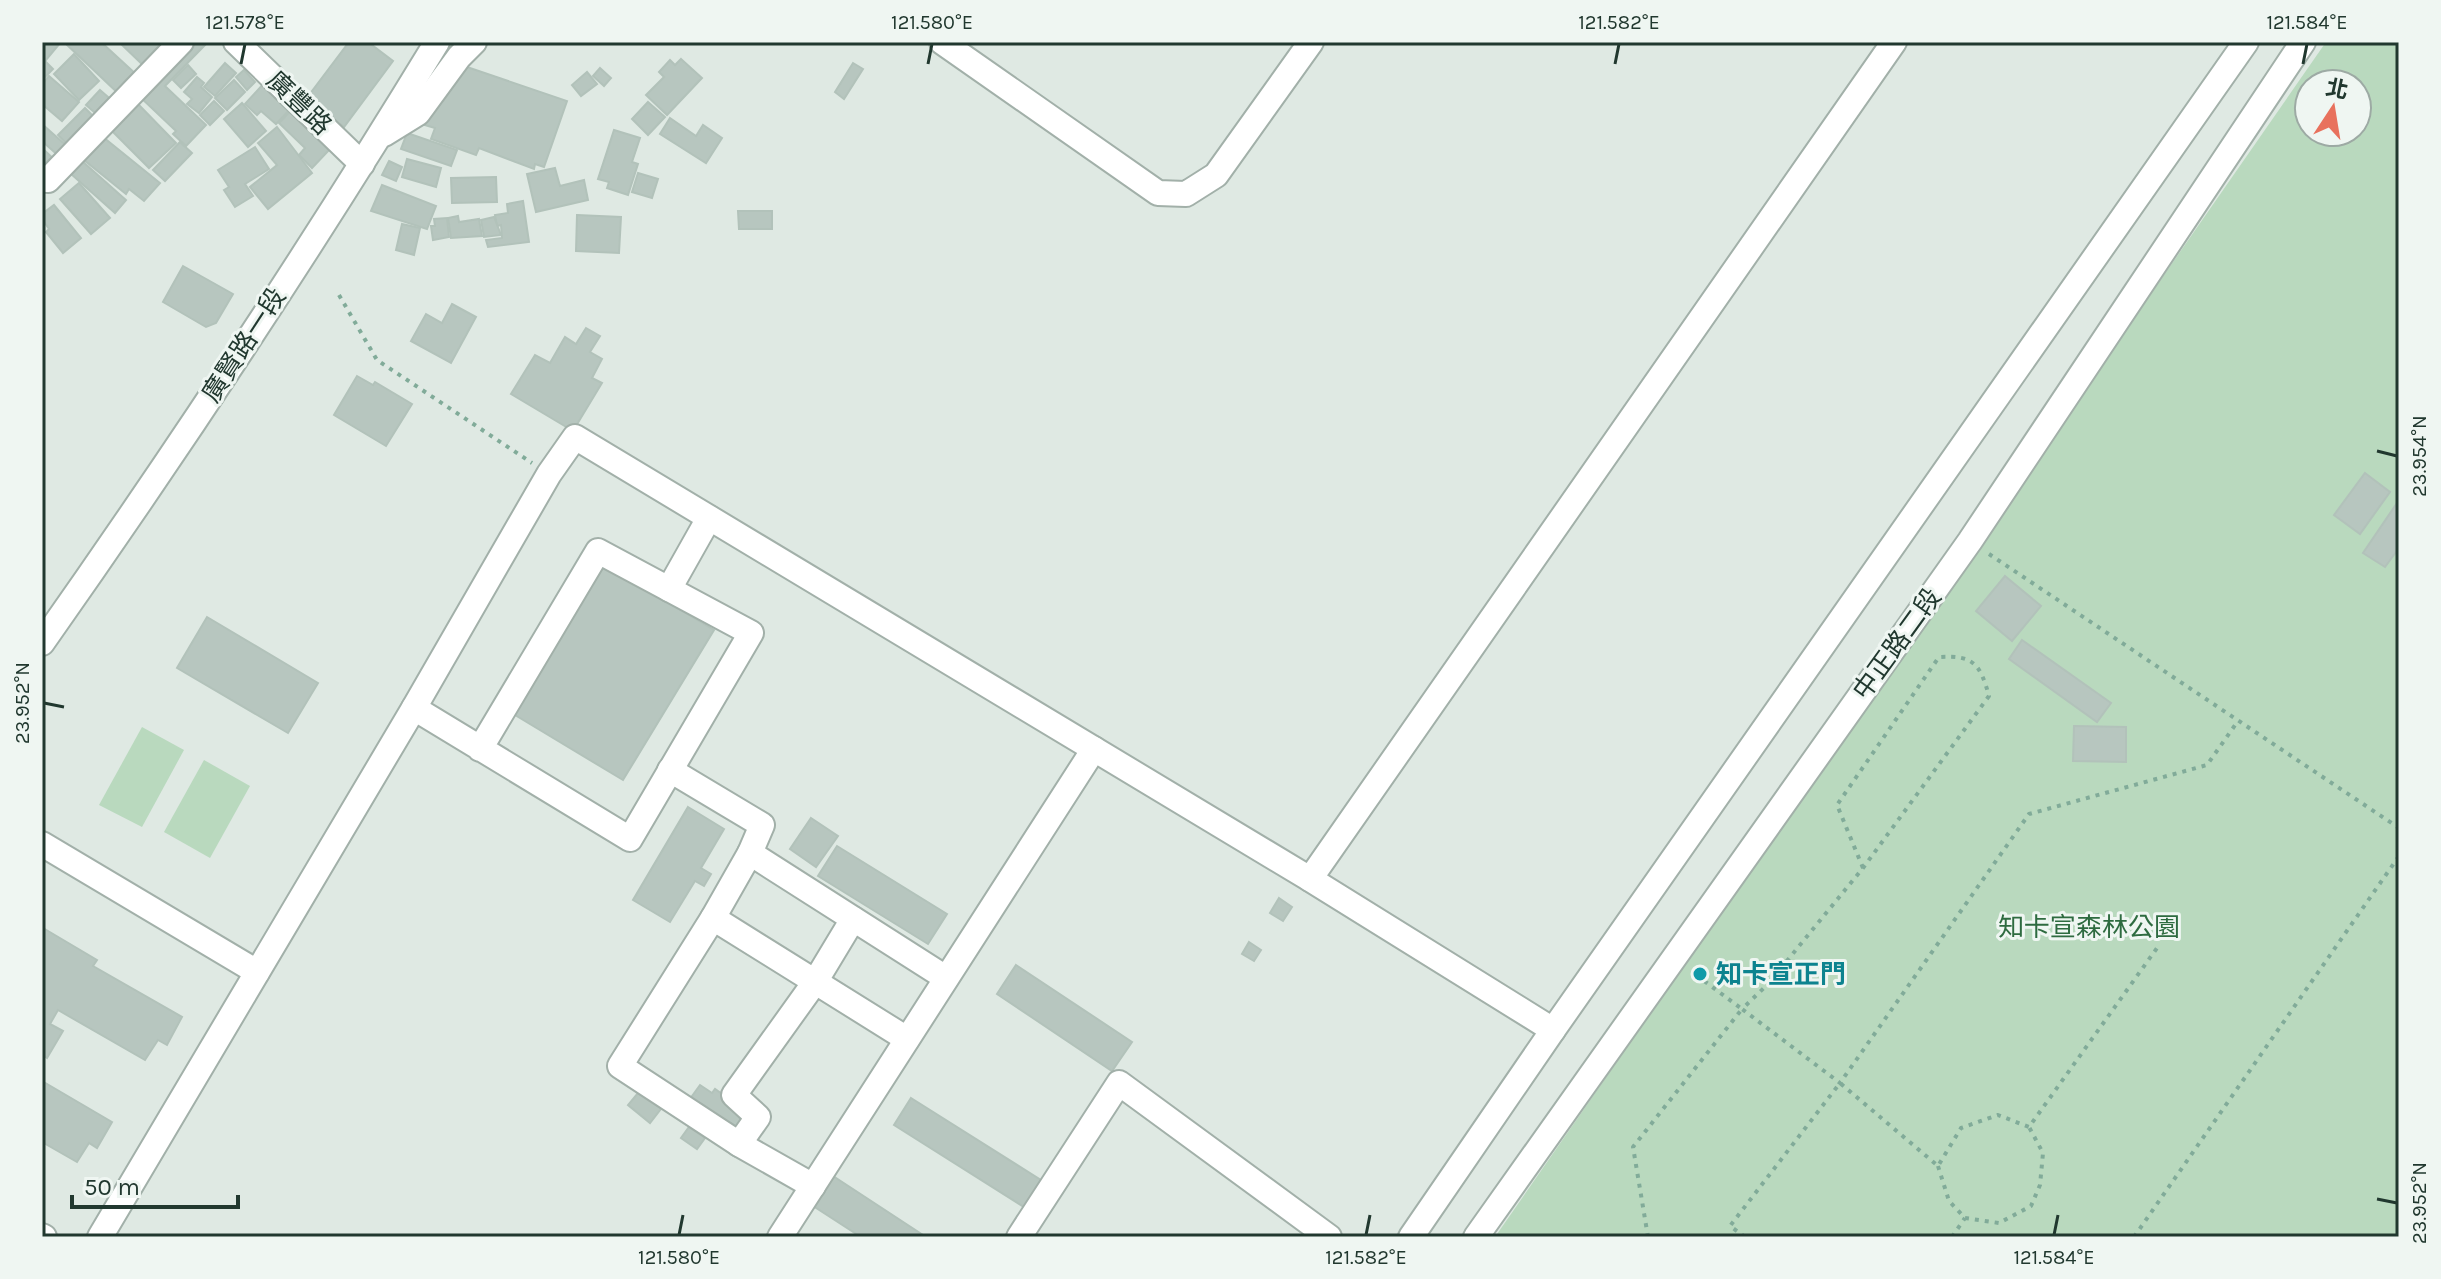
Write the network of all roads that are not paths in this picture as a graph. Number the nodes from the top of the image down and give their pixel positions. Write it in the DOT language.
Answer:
graph roads {
  1 [pos="181,42"];
  2 [pos="236,42"];
  3 [pos="437,42"];
  4 [pos="474,42"];
  5 [pos="942,42"];
  6 [pos="1311,42"];
  7 [pos="1894,42"];
  8 [pos="2246,42"];
  9 [pos="2303,42"];
  10 [pos="379,137"];
  11 [pos="362,164"];
  12 [pos="48,180"];
  13 [pos="709,518"];
  14 [pos="669,589"];
  15 [pos="42,643"];
  16 [pos="414,708"];
  17 [pos="480,749"];
  18 [pos="1094,749"];
  19 [pos="670,770"];
  20 [pos="42,844"];
  21 [pos="750,853"];
  22 [pos="1310,879"];
  23 [pos="713,918"];
  24 [pos="853,919"];
  25 [pos="257,972"];
  26 [pos="946,978"];
  27 [pos="815,982"];
  28 [pos="1553,1030"];
  29 [pos="907,1039"];
  30 [pos="739,1144"];
  31 [pos="813,1186"];
  32 [pos="100,1237"];
  33 [pos="780,1237"];
  34 [pos="1019,1237"];
  35 [pos="1329,1237"];
  36 [pos="1411,1237"];
  37 [pos="1476,1237"];
  1 -- 12 [label="street"];
  2 -- 11 [label="street, 廣豐路"];
  3 -- 10 [label="street, 廣賢路一段"];
  4 -- 10 [label="street"];
  5 -- 6 [label="street"];
  7 -- 22 [label="street"];
  8 -- 28 [label="street"];
  9 -- 37 [label="street, 中正路二段"];
  10 -- 11 [label="street, 廣賢路一段"];
  11 -- 15 [label="street, 廣賢路一段"];
  13 -- 14 [label="street"];
  13 -- 16 [label="street"];
  13 -- 18 [label="street"];
  14 -- 17 [label="street"];
  14 -- 19 [label="street"];
  16 -- 17 [label="street"];
  16 -- 25 [label="street"];
  17 -- 19 [label="street"];
  18 -- 22 [label="street"];
  18 -- 26 [label="street"];
  19 -- 21 [label="street"];
  20 -- 25 [label="street"];
  21 -- 23 [label="street"];
  21 -- 24 [label="street"];
  22 -- 28 [label="street"];
  23 -- 27 [label="street"];
  23 -- 30 [label="street"];
  24 -- 26 [label="street"];
  24 -- 27 [label="street"];
  25 -- 32 [label="street"];
  26 -- 29 [label="street"];
  27 -- 29 [label="street"];
  27 -- 30 [label="street"];
  28 -- 36 [label="street"];
  29 -- 31 [label="street"];
  30 -- 31 [label="street"];
  31 -- 33 [label="street"];
  34 -- 35 [label="street"];
}
